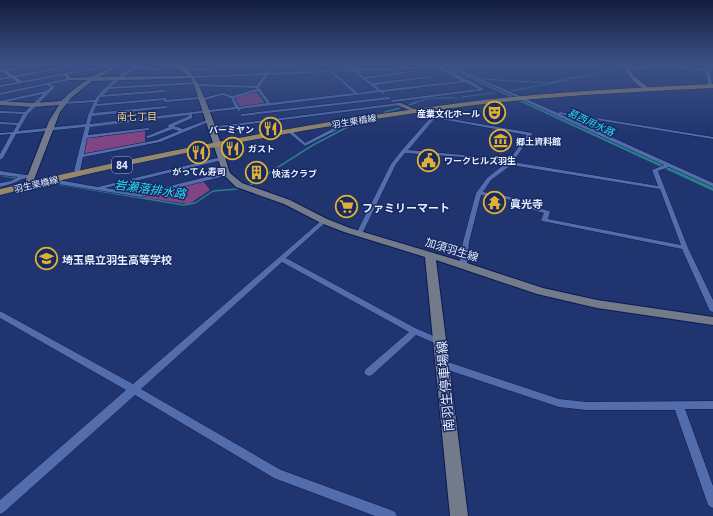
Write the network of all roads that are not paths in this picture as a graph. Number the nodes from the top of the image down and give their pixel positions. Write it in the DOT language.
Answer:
graph roads {
  1 [pos="33,87"];
  2 [pos="53,87"];
  3 [pos="82,87"];
  4 [pos="124,87"];
  5 [pos="163,87"];
  6 [pos="198,87"];
  7 [pos="244,87"];
  8 [pos="349,87"];
  9 [pos="376,87"];
  10 [pos="417,87"];
  11 [pos="478,87"];
  12 [pos="496,87"];
  13 [pos="666,87"];
  14 [pos="107,88"];
  15 [pos="258,88"];
  16 [pos="646,88"];
  17 [pos="164,91"];
  18 [pos="381,91"];
  19 [pos="47,92"];
  20 [pos="0,94"];
  21 [pos="357,94"];
  22 [pos="99,96"];
  23 [pos="232,97"];
  24 [pos="521,98"];
  25 [pos="201,99"];
  26 [pos="311,99"];
  27 [pos="391,99"];
  28 [pos="165,100"];
  29 [pos="0,102"];
  30 [pos="63,103"];
  31 [pos="95,103"];
  32 [pos="33,104"];
  33 [pos="269,104"];
  34 [pos="399,104"];
  35 [pos="166,107"];
  36 [pos="237,107"];
  37 [pos="317,107"];
  38 [pos="205,111"];
  39 [pos="415,111"];
  40 [pos="550,111"];
  41 [pos="0,112"];
  42 [pos="190,113"];
  43 [pos="26,114"];
  44 [pos="323,114"];
  45 [pos="90,115"];
  46 [pos="167,116"];
  47 [pos="242,116"];
  48 [pos="434,117"];
  49 [pos="149,118"];
  50 [pos="209,121"];
  51 [pos="0,122"];
  52 [pos="245,123"];
  53 [pos="18,124"];
  54 [pos="331,124"];
  55 [pos="88,125"];
  56 [pos="174,128"];
  57 [pos="211,128"];
  58 [pos="148,129"];
  59 [pos="50,130"];
  60 [pos="183,131"];
  61 [pos="290,132"];
  62 [pos="0,134"];
  63 [pos="13,134"];
  64 [pos="85,137"];
  65 [pos="147,137"];
  66 [pos="713,138"];
  67 [pos="147,143"];
  68 [pos="217,144"];
  69 [pos="404,151"];
  70 [pos="80,156"];
  71 [pos="0,158"];
  72 [pos="222,159"];
  73 [pos="509,164"];
  74 [pos="669,165"];
  75 [pos="77,171"];
  76 [pos="0,173"];
  77 [pos="227,174"];
  78 [pos="28,181"];
  79 [pos="0,185"];
  80 [pos="713,186"];
  81 [pos="0,188"];
  82 [pos="96,188"];
  83 [pos="661,188"];
  84 [pos="0,193"];
  85 [pos="479,193"];
  86 [pos="324,221"];
  87 [pos="359,234"];
  88 [pos="685,248"];
  89 [pos="430,255"];
  90 [pos="281,258"];
  91 [pos="463,265"];
  92 [pos="713,309"];
  93 [pos="0,314"];
  94 [pos="713,321"];
  95 [pos="415,331"];
  96 [pos="440,342"];
  97 [pos="442,364"];
  98 [pos="369,372"];
  99 [pos="133,389"];
  100 [pos="713,405"];
  101 [pos="679,406"];
  102 [pos="713,502"];
  103 [pos="0,508"];
  104 [pos="391,516"];
  105 [pos="459,516"];
  1 -- 20 [label="street"];
  2 -- 19 [label="street"];
  3 -- 30 [label="main road"];
  4 -- 14 [label="street"];
  5 -- 17 [label="street"];
  6 -- 25 [label="main road"];
  7 -- 15 [label="street"];
  8 -- 21 [label="street"];
  9 -- 18 [label="street"];
  10 -- 18 [label="street"];
  11 -- 27 [label="street"];
  12 -- 24 [label="street"];
  13 -- 16 [label="main road, 羽生栗橋線 / 84"];
  14 -- 22 [label="street"];
  15 -- 23 [label="street"];
  15 -- 33 [label="street"];
  16 -- 24 [label="main road, 羽生栗橋線 / 84"];
  17 -- 22 [label="street"];
  17 -- 28 [label="street"];
  18 -- 21 [label="street"];
  18 -- 27 [label="street"];
  19 -- 29 [label="street"];
  19 -- 32 [label="street"];
  21 -- 26 [label="street"];
  22 -- 31 [label="street"];
  23 -- 25 [label="street"];
  23 -- 36 [label="street"];
  24 -- 39 [label="main road, 羽生栗橋線 / 84"];
  24 -- 40 [label="street"];
  25 -- 28 [label="street"];
  25 -- 38 [label="main road"];
  26 -- 33 [label="street"];
  26 -- 37 [label="street"];
  27 -- 34 [label="street"];
  27 -- 37 [label="street"];
  28 -- 31 [label="street"];
  28 -- 35 [label="street"];
  29 -- 32 [label="main road"];
  30 -- 31 [label="street"];
  30 -- 32 [label="main road"];
  30 -- 59 [label="main road"];
  31 -- 45 [label="street"];
  32 -- 43 [label="street"];
  33 -- 36 [label="street"];
  34 -- 39 [label="main road"];
  34 -- 44 [label="street"];
  35 -- 45 [label="street"];
  35 -- 46 [label="street"];
  36 -- 38 [label="street"];
  36 -- 47 [label="street"];
  37 -- 44 [label="street"];
  37 -- 47 [label="street"];
  38 -- 42 [label="street"];
  38 -- 50 [label="main road"];
  39 -- 48 [label="street"];
  39 -- 54 [label="main road, 羽生栗橋線 / 84"];
  40 -- 66 [label="street"];
  40 -- 74 [label="street"];
  41 -- 43 [label="street"];
  42 -- 46 [label="street"];
  42 -- 56 [label="street"];
  43 -- 53 [label="street"];
  44 -- 52 [label="street"];
  44 -- 54 [label="street"];
  45 -- 55 [label="street"];
  46 -- 49 [label="street"];
  47 -- 52 [label="street"];
  48 -- 69 [label="street"];
  48 -- 73 [label="street"];
  49 -- 55 [label="street"];
  49 -- 58 [label="street"];
  50 -- 57 [label="main road"];
  50 -- 60 [label="street"];
  51 -- 53 [label="street"];
  52 -- 57 [label="street"];
  53 -- 63 [label="street"];
  54 -- 61 [label="main road, 羽生栗橋線 / 84"];
  54 -- 61 [label="street"];
  54 -- 68 [label="main road, 羽生栗橋線 / 84"];
  55 -- 59 [label="street"];
  55 -- 64 [label="street"];
  56 -- 60 [label="street"];
  56 -- 65 [label="street"];
  57 -- 68 [label="main road"];
  58 -- 64 [label="street"];
  58 -- 65 [label="street"];
  59 -- 63 [label="street"];
  59 -- 78 [label="main road"];
  60 -- 67 [label="street"];
  61 -- 68 [label="main road, 羽生栗橋線 / 84"];
  62 -- 63 [label="street"];
  63 -- 71 [label="street"];
  64 -- 70 [label="street"];
  65 -- 67 [label="street"];
  67 -- 70 [label="street"];
  68 -- 72 [label="main road"];
  68 -- 75 [label="main road, 羽生栗橋線 / 84"];
  68 -- 78 [label="main road, 羽生栗橋線 / 84"];
  69 -- 73 [label="street"];
  69 -- 87 [label="street"];
  70 -- 75 [label="street"];
  72 -- 77 [label="main road"];
  72 -- 82 [label="street"];
  73 -- 83 [label="street"];
  73 -- 85 [label="street"];
  74 -- 80 [label="street"];
  74 -- 83 [label="street"];
  75 -- 78 [label="main road, 羽生栗橋線 / 84"];
  76 -- 78 [label="street"];
  77 -- 82 [label="street"];
  77 -- 86 [label="main road, 加須羽生線"];
  78 -- 79 [label="street"];
  78 -- 81 [label="main road, 羽生栗橋線 / 84"];
  78 -- 82 [label="street"];
  78 -- 84 [label="main road, 羽生栗橋線 / 84"];
  83 -- 88 [label="street"];
  85 -- 88 [label="street"];
  85 -- 91 [label="street"];
  86 -- 87 [label="main road, 加須羽生線"];
  86 -- 90 [label="street"];
  87 -- 89 [label="main road, 加須羽生線"];
  88 -- 92 [label="street"];
  89 -- 91 [label="main road, 加須羽生線"];
  89 -- 96 [label="main road, 南羽生停車場線"];
  90 -- 95 [label="street"];
  90 -- 99 [label="street"];
  91 -- 94 [label="main road, 加須羽生線"];
  93 -- 99 [label="street"];
  95 -- 96 [label="street"];
  95 -- 98 [label="street"];
  96 -- 97 [label="main road, 南羽生停車場線"];
  97 -- 101 [label="street"];
  97 -- 105 [label="main road, 南羽生停車場線"];
  99 -- 103 [label="street"];
  99 -- 104 [label="street"];
  100 -- 101 [label="street"];
  101 -- 102 [label="street"];
}
